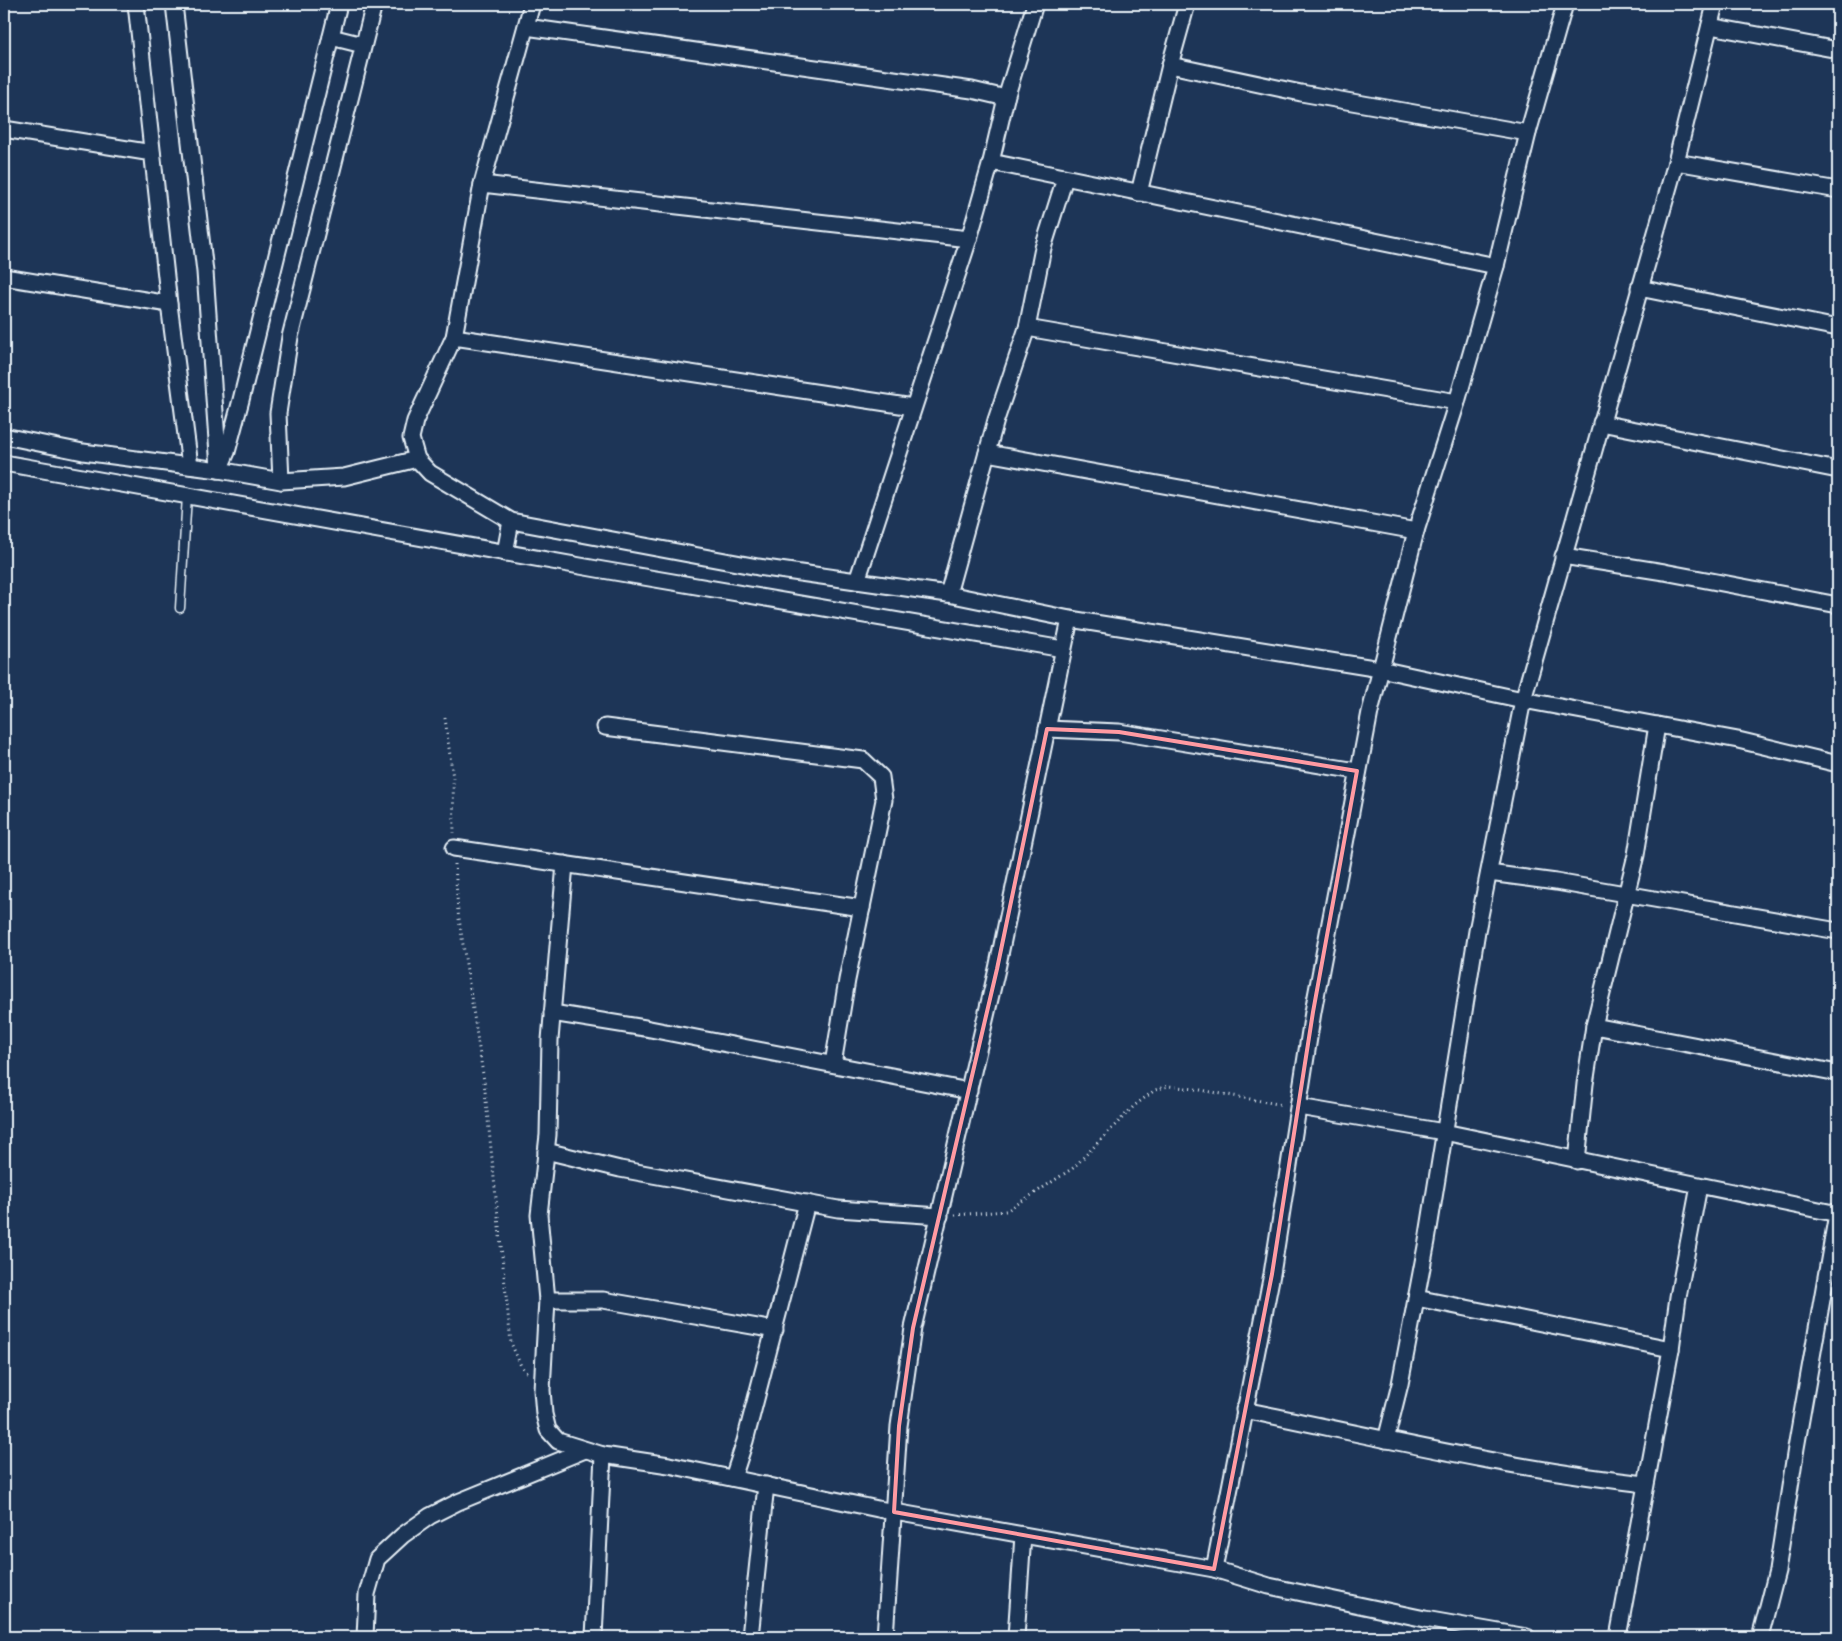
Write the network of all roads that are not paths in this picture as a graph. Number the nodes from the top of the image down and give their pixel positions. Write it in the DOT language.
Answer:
graph roads {
  1 [pos="136,4"];
  2 [pos="174,4"];
  3 [pos="339,4"];
  4 [pos="374,4"];
  5 [pos="532,4"];
  6 [pos="1035,4"];
  7 [pos="1187,4"];
  8 [pos="1565,4"];
  9 [pos="1715,4"];
  10 [pos="1710,26"];
  11 [pos="526,27"];
  12 [pos="331,37"];
  13 [pos="363,45"];
  14 [pos="1838,50"];
  15 [pos="1170,65"];
  16 [pos="1006,98"];
  17 [pos="4,129"];
  18 [pos="1528,133"];
  19 [pos="152,153"];
  20 [pos="991,162"];
  21 [pos="1676,162"];
  22 [pos="1065,178"];
  23 [pos="482,184"];
  24 [pos="1838,190"];
  25 [pos="1139,193"];
  26 [pos="969,239"];
  27 [pos="1496,266"];
  28 [pos="4,278"];
  29 [pos="1639,288"];
  30 [pos="169,304"];
  31 [pos="1027,328"];
  32 [pos="1838,328"];
  33 [pos="454,337"];
  34 [pos="1457,402"];
  35 [pos="913,408"];
  36 [pos="1601,423"];
  37 [pos="4,436"];
  38 [pos="987,453"];
  39 [pos="417,459"];
  40 [pos="4,463"];
  41 [pos="190,466"];
  42 [pos="219,470"];
  43 [pos="1838,470"];
  44 [pos="280,481"];
  45 [pos="187,496"];
  46 [pos="511,521"];
  47 [pos="1416,531"];
  48 [pos="505,553"];
  49 [pos="1563,556"];
  50 [pos="857,581"];
  51 [pos="948,594"];
  52 [pos="1838,605"];
  53 [pos="180,608"];
  54 [pos="1070,619"];
  55 [pos="1063,649"];
  56 [pos="1380,669"];
  57 [pos="1523,700"];
  58 [pos="1657,725"];
  59 [pos="605,727"];
  60 [pos="1047,728"];
  61 [pos="1838,764"];
  62 [pos="1357,771"];
  63 [pos="454,848"];
  64 [pos="566,864"];
  65 [pos="1488,873"];
  66 [pos="1627,895"];
  67 [pos="862,908"];
  68 [pos="1838,932"];
  69 [pos="552,1013"];
  70 [pos="1594,1026"];
  71 [pos="833,1064"];
  72 [pos="1838,1073"];
  73 [pos="969,1091"];
  74 [pos="1299,1107"];
  75 [pos="1444,1132"];
  76 [pos="546,1151"];
  77 [pos="1577,1161"];
  78 [pos="1698,1186"];
  79 [pos="807,1204"];
  80 [pos="1838,1214"];
  81 [pos="940,1216"];
  82 [pos="1416,1298"];
  83 [pos="547,1300"];
  84 [pos="775,1330"];
  85 [pos="1671,1349"];
  86 [pos="1244,1410"];
  87 [pos="1386,1440"];
  88 [pos="585,1450"];
  89 [pos="603,1455"];
  90 [pos="733,1478"];
  91 [pos="1645,1484"];
  92 [pos="766,1485"];
  93 [pos="894,1512"];
  94 [pos="1023,1535"];
  95 [pos="1214,1569"];
  96 [pos="1487,1634"];
  97 [pos="365,1637"];
  98 [pos="594,1637"];
  99 [pos="750,1637"];
  100 [pos="885,1637"];
  101 [pos="1016,1637"];
  102 [pos="1526,1637"];
  103 [pos="1618,1637"];
  104 [pos="1760,1637"];
  1 -- 19 [label="street"];
  2 -- 42 [label="street"];
  3 -- 12 [label="street"];
  4 -- 13 [label="street"];
  5 -- 11 [label="street"];
  6 -- 16 [label="street"];
  7 -- 15 [label="street"];
  8 -- 18 [label="street"];
  9 -- 10 [label="street"];
  10 -- 14 [label="street"];
  10 -- 21 [label="street"];
  11 -- 16 [label="street"];
  11 -- 23 [label="street"];
  12 -- 13 [label="street"];
  12 -- 42 [label="street"];
  13 -- 44 [label="street"];
  15 -- 18 [label="street"];
  15 -- 25 [label="street"];
  16 -- 20 [label="street"];
  17 -- 19 [label="street"];
  18 -- 27 [label="street"];
  19 -- 30 [label="street"];
  20 -- 22 [label="street"];
  20 -- 26 [label="street"];
  21 -- 24 [label="street"];
  21 -- 29 [label="street"];
  22 -- 25 [label="street"];
  22 -- 31 [label="street"];
  23 -- 26 [label="street"];
  23 -- 33 [label="street"];
  25 -- 27 [label="street"];
  26 -- 35 [label="street"];
  27 -- 34 [label="street"];
  28 -- 30 [label="street"];
  29 -- 32 [label="street"];
  29 -- 36 [label="street"];
  30 -- 41 [label="street"];
  31 -- 34 [label="street"];
  31 -- 38 [label="street"];
  33 -- 35 [label="street"];
  33 -- 39 [label="street"];
  34 -- 47 [label="street"];
  35 -- 50 [label="street"];
  36 -- 43 [label="street"];
  36 -- 49 [label="street"];
  37 -- 41 [label="street"];
  38 -- 47 [label="street"];
  38 -- 51 [label="street"];
  39 -- 44 [label="street"];
  39 -- 46 [label="street"];
  40 -- 45 [label="street"];
  41 -- 42 [label="street"];
  42 -- 44 [label="street"];
  45 -- 48 [label="street"];
  45 -- 53 [label="lane"];
  46 -- 48 [label="street"];
  46 -- 50 [label="street"];
  47 -- 56 [label="street"];
  48 -- 55 [label="street"];
  49 -- 52 [label="street"];
  49 -- 57 [label="street"];
  50 -- 51 [label="street"];
  51 -- 54 [label="street"];
  54 -- 55 [label="street"];
  54 -- 56 [label="street"];
  55 -- 60 [label="street"];
  56 -- 57 [label="street"];
  56 -- 62 [label="street"];
  57 -- 58 [label="street"];
  57 -- 65 [label="street"];
  58 -- 61 [label="street"];
  58 -- 66 [label="street"];
  59 -- 67 [label="street"];
  60 -- 62 [label="street"];
  60 -- 73 [label="street"];
  62 -- 74 [label="street"];
  63 -- 64 [label="street"];
  64 -- 67 [label="street"];
  64 -- 69 [label="street"];
  65 -- 66 [label="street"];
  65 -- 75 [label="street"];
  66 -- 68 [label="street"];
  66 -- 70 [label="street"];
  67 -- 71 [label="street"];
  69 -- 71 [label="street"];
  69 -- 76 [label="street"];
  70 -- 72 [label="street"];
  70 -- 77 [label="street"];
  71 -- 73 [label="street"];
  73 -- 81 [label="street"];
  74 -- 75 [label="street"];
  74 -- 86 [label="street"];
  75 -- 77 [label="street"];
  75 -- 82 [label="street"];
  76 -- 79 [label="street"];
  76 -- 83 [label="street"];
  77 -- 78 [label="street"];
  78 -- 80 [label="street"];
  78 -- 85 [label="street"];
  79 -- 81 [label="street"];
  79 -- 84 [label="street"];
  80 -- 104 [label="street"];
  81 -- 93 [label="street"];
  82 -- 85 [label="street"];
  82 -- 87 [label="street"];
  83 -- 84 [label="street"];
  83 -- 88 [label="street"];
  84 -- 90 [label="street"];
  85 -- 91 [label="street"];
  86 -- 87 [label="street"];
  86 -- 95 [label="street"];
  87 -- 91 [label="street"];
  88 -- 89 [label="street"];
  88 -- 97 [label="street"];
  89 -- 90 [label="street"];
  89 -- 98 [label="street"];
  90 -- 92 [label="street"];
  91 -- 103 [label="street"];
  92 -- 93 [label="street"];
  92 -- 99 [label="street"];
  93 -- 94 [label="street"];
  93 -- 100 [label="street"];
  94 -- 95 [label="street"];
  94 -- 101 [label="street"];
  95 -- 96 [label="street"];
  96 -- 102 [label="street"];
}
